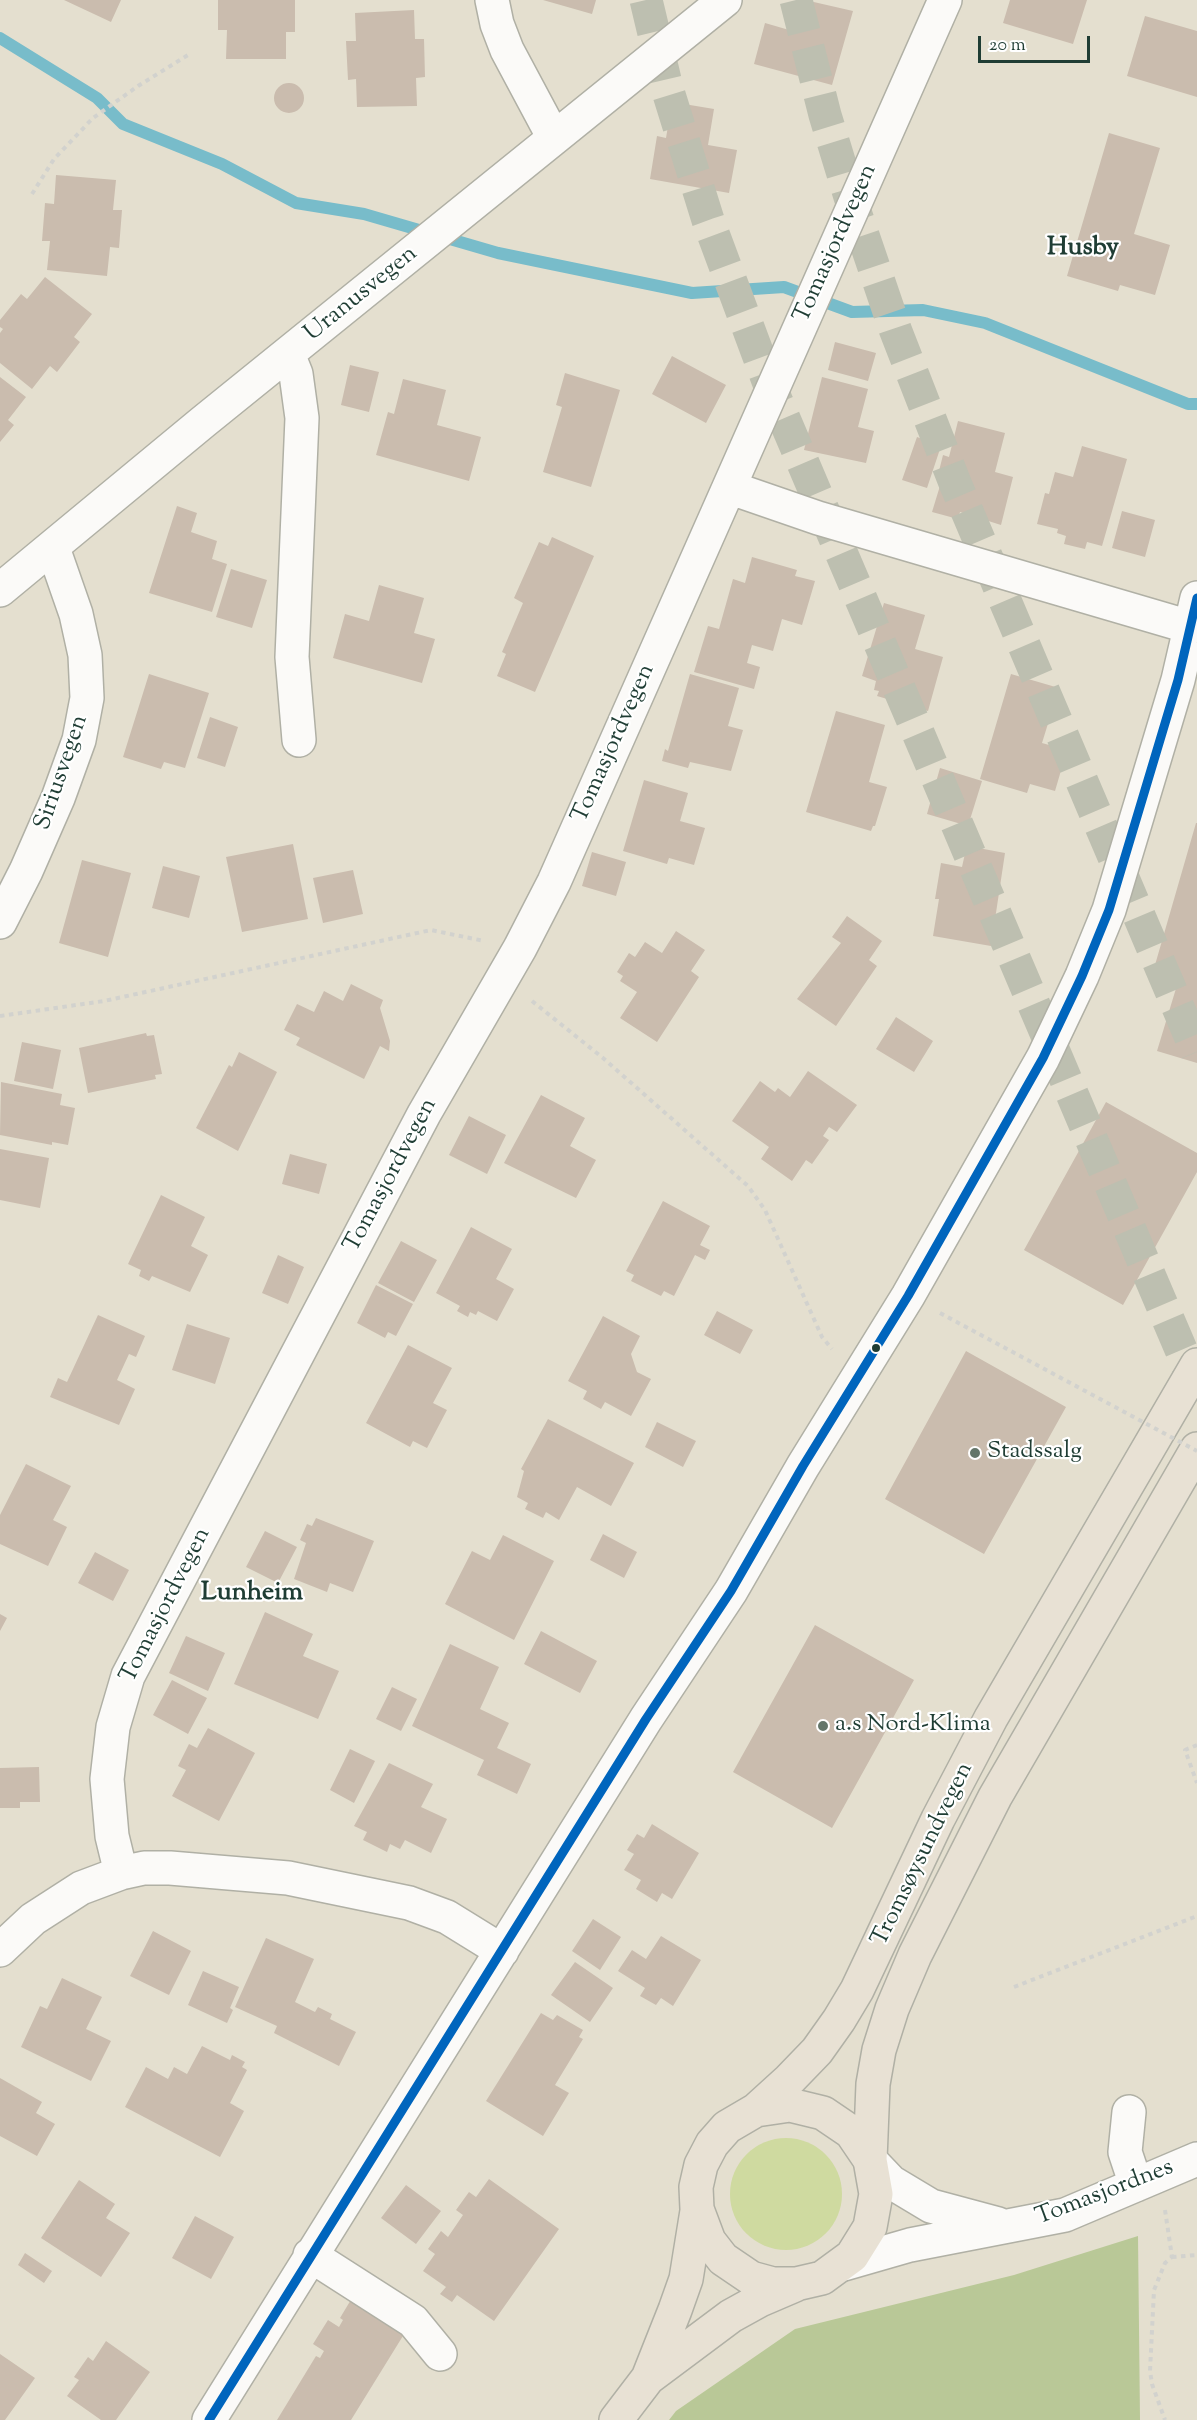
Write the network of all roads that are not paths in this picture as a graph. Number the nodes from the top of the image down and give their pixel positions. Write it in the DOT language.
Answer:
graph roads {
  1 [pos="492,0"];
  2 [pos="725,0"];
  3 [pos="945,0"];
  4 [pos="554,138"];
  5 [pos="288,354"];
  6 [pos="731,488"];
  7 [pos="53,548"];
  8 [pos="0,590"];
  9 [pos="1194,613"];
  10 [pos="299,740"];
  11 [pos="0,922"];
  12 [pos="1197,1365"];
  13 [pos="1197,1450"];
  14 [pos="121,1873"];
  15 [pos="0,1950"];
  16 [pos="502,1951"];
  17 [pos="756,2110"];
  18 [pos="1129,2112"];
  19 [pos="1197,2159"];
  20 [pos="870,2160"];
  21 [pos="1147,2180"];
  22 [pos="697,2209"];
  23 [pos="1012,2227"];
  24 [pos="310,2255"];
  25 [pos="844,2264"];
  26 [pos="796,2284"];
  27 [pos="440,2354"];
  28 [pos="648,2378"];
  29 [pos="209,2420"];
  30 [pos="616,2420"];
  1 -- 4 [label="street"];
  2 -- 4 [label="street, Uranusvegen"];
  3 -- 6 [label="street, Tomasjordvegen"];
  4 -- 5 [label="street, Uranusvegen"];
  5 -- 7 [label="street, Uranusvegen"];
  5 -- 10 [label="street"];
  6 -- 9 [label="street"];
  6 -- 14 [label="street, Tomasjordvegen"];
  7 -- 8 [label="street, Uranusvegen"];
  7 -- 11 [label="street, Siriusvegen"];
  9 -- 16 [label="street"];
  12 -- 17 [label="main road, Tromsøysundvegen"];
  13 -- 20 [label="main road, Tromsøysundvegen"];
  14 -- 15 [label="street"];
  14 -- 16 [label="street"];
  16 -- 24 [label="street"];
  17 -- 20 [label="main road"];
  17 -- 22 [label="main road"];
  18 -- 21 [label="street"];
  19 -- 21 [label="street, Tomasjordnes"];
  20 -- 23 [label="street, Tomasjordnes"];
  20 -- 25 [label="main road"];
  21 -- 23 [label="street, Tomasjordnes"];
  22 -- 26 [label="main road"];
  22 -- 28 [label="main road"];
  23 -- 25 [label="street, Tomasjordnes"];
  24 -- 27 [label="street"];
  24 -- 29 [label="street"];
  25 -- 26 [label="main road"];
  26 -- 28 [label="main road"];
  28 -- 30 [label="main road"];
}
